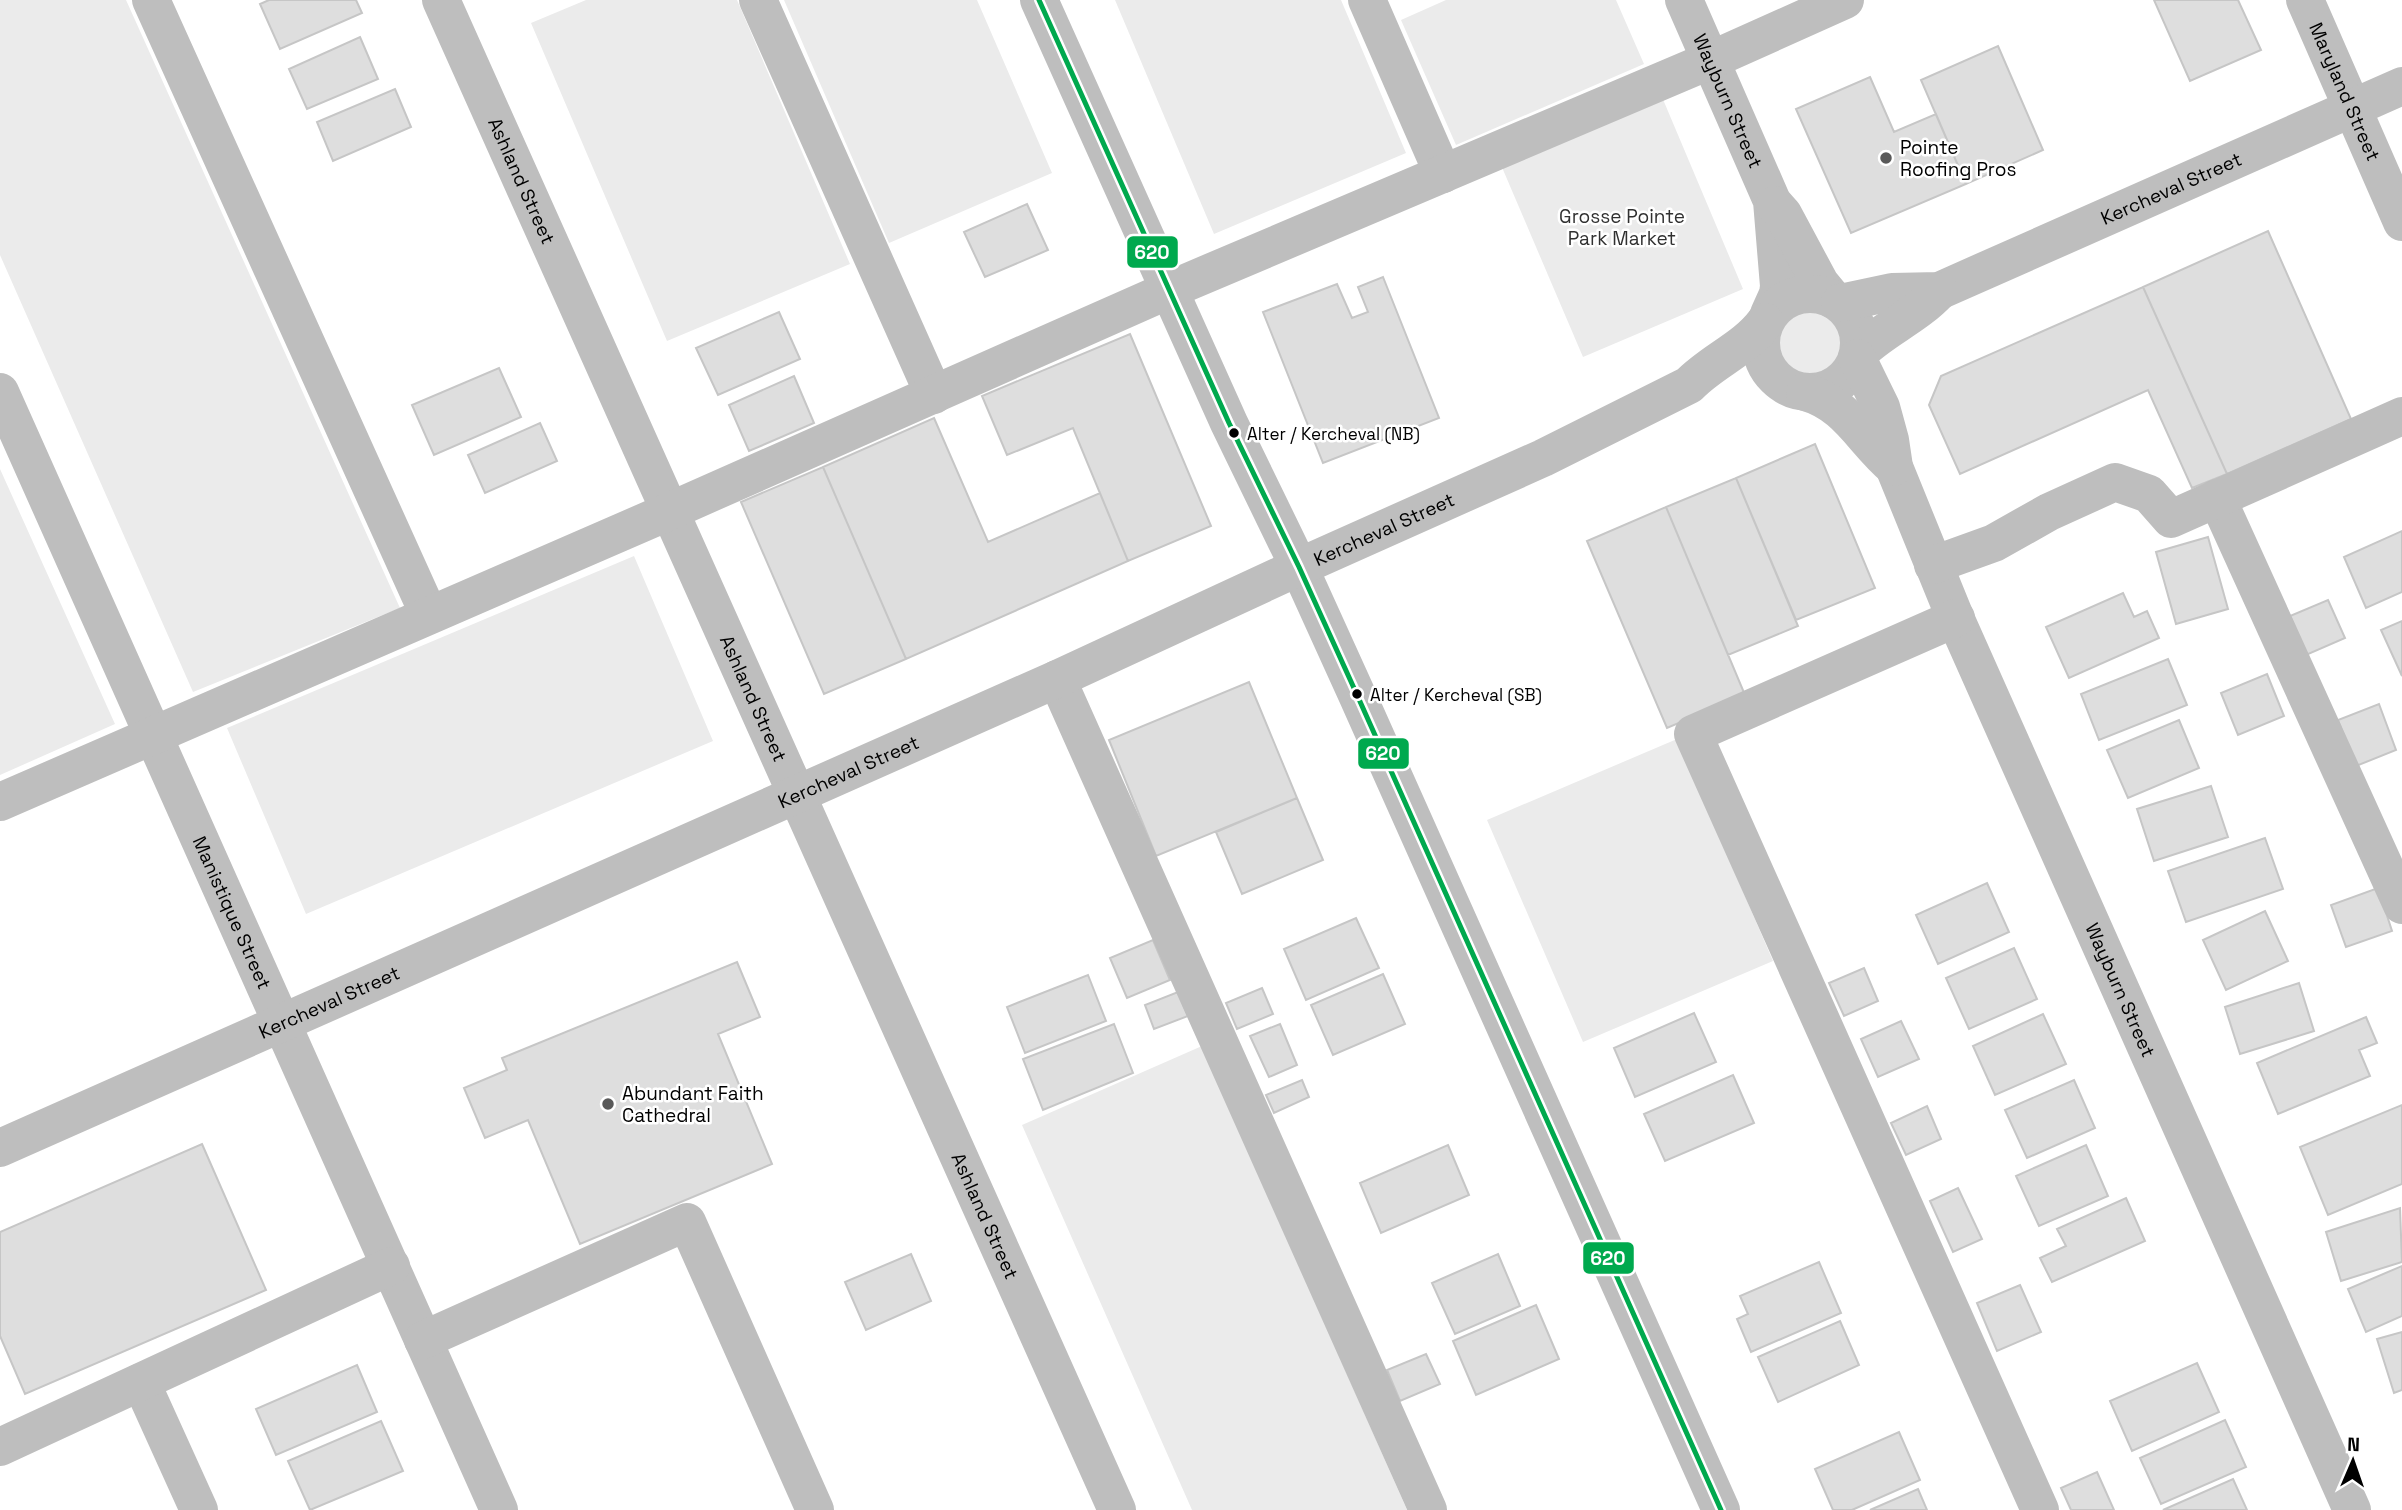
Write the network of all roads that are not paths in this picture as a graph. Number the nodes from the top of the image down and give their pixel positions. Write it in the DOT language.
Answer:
graph roads {
  1 [pos="151,0"];
  2 [pos="441,0"];
  3 [pos="758,0"];
  4 [pos="1039,0"];
  5 [pos="1367,0"];
  6 [pos="1684,0"];
  7 [pos="1845,0"];
  8 [pos="2305,0"];
  9 [pos="1711,60"];
  10 [pos="2402,86"];
  11 [pos="2352,108"];
  12 [pos="1443,174"];
  13 [pos="1772,201"];
  14 [pos="2402,222"];
  15 [pos="1170,290"];
  16 [pos="1938,290"];
  17 [pos="1837,302"];
  18 [pos="1767,318"];
  19 [pos="1858,356"];
  20 [pos="1689,384"];
  21 [pos="1793,388"];
  22 [pos="0,392"];
  23 [pos="934,395"];
  24 [pos="2402,416"];
  25 [pos="1894,467"];
  26 [pos="2217,498"];
  27 [pos="670,511"];
  28 [pos="1933,565"];
  29 [pos="1299,567"];
  30 [pos="429,615"];
  31 [pos="1956,618"];
  32 [pos="1057,679"];
  33 [pos="153,734"];
  34 [pos="797,795"];
  35 [pos="0,802"];
  36 [pos="2402,905"];
  37 [pos="282,1022"];
  38 [pos="0,1148"];
  39 [pos="391,1266"];
  40 [pos="424,1340"];
  41 [pos="141,1382"];
  42 [pos="0,1446"];
  43 [pos="199,1510"];
  44 [pos="499,1510"];
  45 [pos="816,1510"];
  46 [pos="1117,1510"];
  47 [pos="1428,1510"];
  48 [pos="1721,1510"];
  49 [pos="2040,1510"];
  50 [pos="2351,1510"];
  1 -- 30 [label="street"];
  2 -- 27 [label="street, Ashland Street"];
  3 -- 23 [label="street"];
  4 -- 15 [label="street"];
  5 -- 12 [label="street"];
  6 -- 9 [label="street, Wayburn Street"];
  7 -- 9 [label="street"];
  8 -- 11 [label="street, Maryland Street"];
  9 -- 12 [label="street"];
  9 -- 13 [label="street, Wayburn Street"];
  10 -- 11 [label="street, Kercheval Street"];
  11 -- 14 [label="street, Maryland Street"];
  11 -- 16 [label="street, Kercheval Street"];
  12 -- 15 [label="street"];
  13 -- 17 [label="street, Wayburn Street"];
  13 -- 18 [label="street, Wayburn Street"];
  15 -- 23 [label="street"];
  15 -- 29 [label="street"];
  16 -- 17 [label="street, Kercheval Street"];
  16 -- 19 [label="street, Kercheval Street"];
  17 -- 18 [label="street, Kercheval Street"];
  17 -- 19 [label="street"];
  18 -- 20 [label="street, Kercheval Street"];
  18 -- 21 [label="street"];
  19 -- 21 [label="street, Kercheval Street"];
  19 -- 25 [label="street, Wayburn Street"];
  20 -- 21 [label="street, Kercheval Street"];
  20 -- 29 [label="street, Kercheval Street"];
  21 -- 25 [label="street, Wayburn Street"];
  22 -- 33 [label="street, Manistique Street"];
  23 -- 27 [label="street"];
  24 -- 26 [label="street"];
  25 -- 28 [label="street, Wayburn Street"];
  26 -- 28 [label="street"];
  26 -- 36 [label="street"];
  27 -- 30 [label="street"];
  27 -- 34 [label="street, Ashland Street"];
  28 -- 31 [label="street, Wayburn Street"];
  29 -- 32 [label="street, Kercheval Street"];
  29 -- 48 [label="street"];
  30 -- 33 [label="street"];
  31 -- 49 [label="street"];
  31 -- 50 [label="street, Wayburn Street"];
  32 -- 34 [label="street, Kercheval Street"];
  32 -- 47 [label="street"];
  33 -- 35 [label="street"];
  33 -- 37 [label="street, Manistique Street"];
  34 -- 37 [label="street, Kercheval Street"];
  34 -- 46 [label="street, Ashland Street"];
  37 -- 38 [label="street, Kercheval Street"];
  37 -- 39 [label="street, Manistique Street"];
  39 -- 40 [label="street, Manistique Street"];
  39 -- 41 [label="street"];
  40 -- 44 [label="street, Manistique Street"];
  40 -- 45 [label="street"];
  41 -- 42 [label="street"];
  41 -- 43 [label="street"];
}
